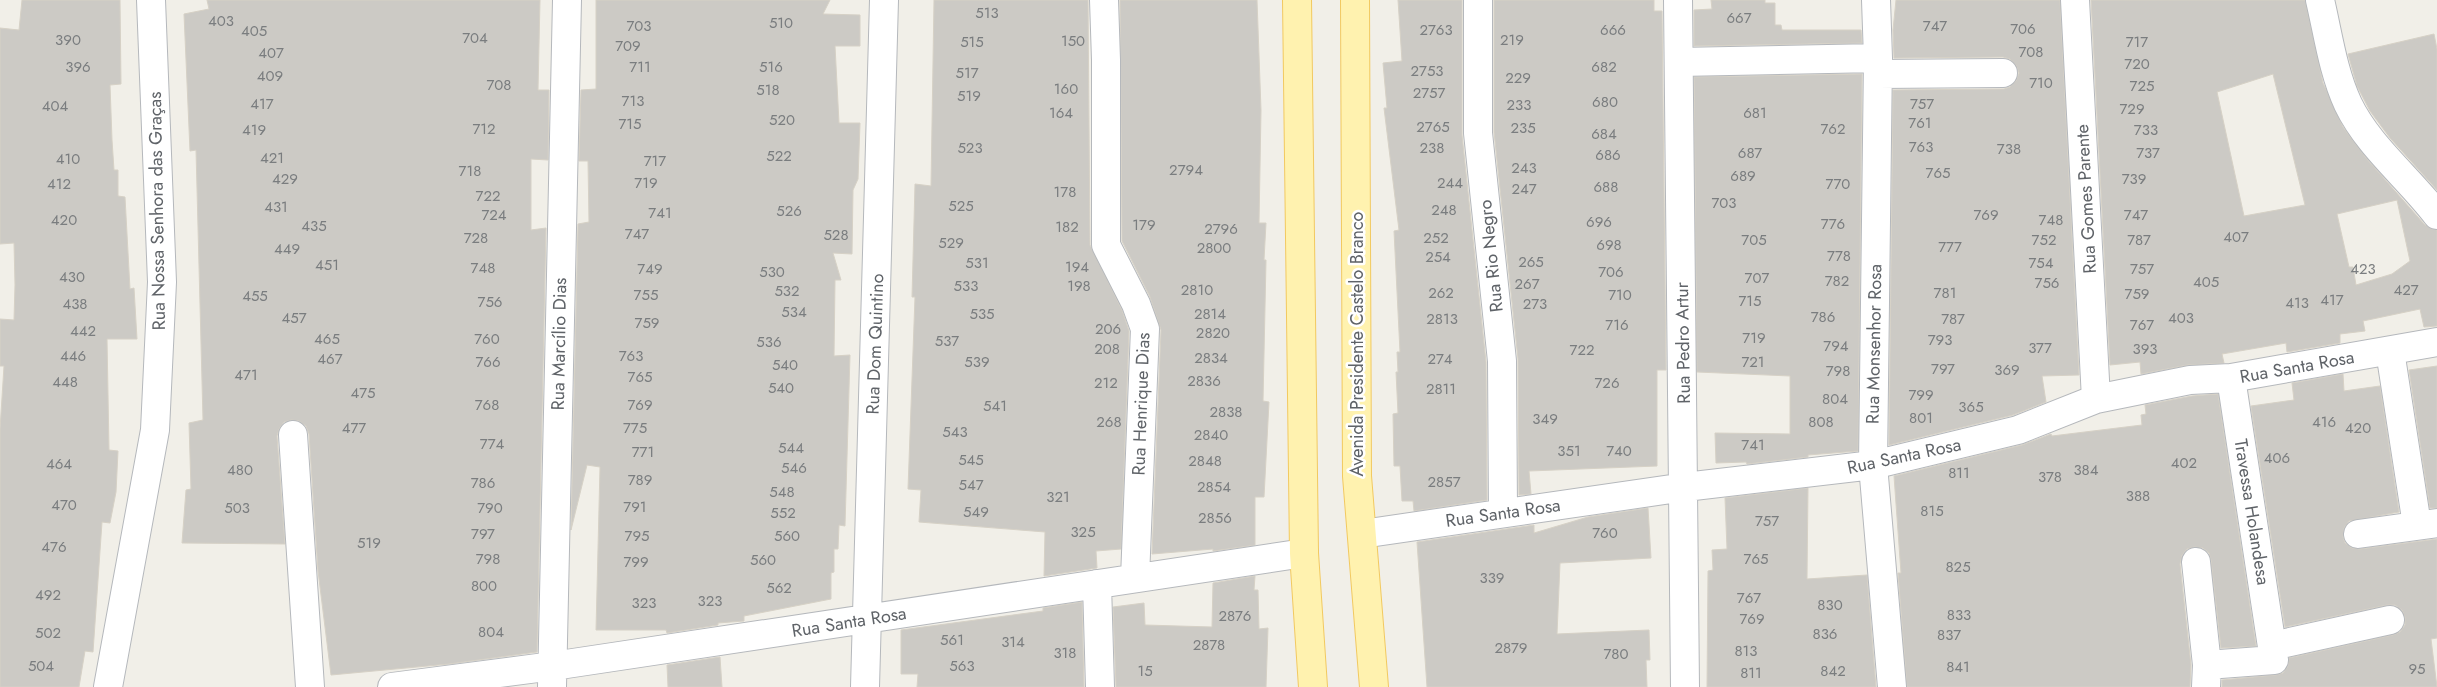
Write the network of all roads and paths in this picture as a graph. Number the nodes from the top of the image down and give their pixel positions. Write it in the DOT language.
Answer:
graph roads {
  1 [pos="151,0"];
  2 [pos="566,0"];
  3 [pos="884,0"];
  4 [pos="1104,0"];
  5 [pos="1297,0"];
  6 [pos="1356,0"];
  7 [pos="1478,0"];
  8 [pos="1678,0"];
  9 [pos="1876,0"];
  10 [pos="2075,0"];
  11 [pos="2320,0"];
  12 [pos="1679,62"];
  13 [pos="1878,66"];
  14 [pos="2003,73"];
  15 [pos="2437,215"];
  16 [pos="2437,342"];
  17 [pos="2390,351"];
  18 [pos="2231,378"];
  19 [pos="2096,399"];
  20 [pos="294,435"];
  21 [pos="1873,465"];
  22 [pos="1685,487"];
  23 [pos="1503,513"];
  24 [pos="2427,524"];
  25 [pos="1362,534"];
  26 [pos="2358,534"];
  27 [pos="1304,553"];
  28 [pos="2196,562"];
  29 [pos="1135,578"];
  30 [pos="1097,584"];
  31 [pos="868,620"];
  32 [pos="2390,620"];
  33 [pos="2272,646"];
  34 [pos="2207,676"];
  35 [pos="552,677"];
  36 [pos="108,687"];
  37 [pos="310,687"];
  38 [pos="392,687"];
  39 [pos="865,687"];
  40 [pos="1100,687"];
  41 [pos="1312,687"];
  42 [pos="1374,687"];
  43 [pos="1685,687"];
  44 [pos="1892,687"];
  1 -- 36 [label="street, Rua Nossa Senhora das Graças"];
  2 -- 35 [label="street, Rua Marcílio Dias"];
  3 -- 31 [label="street, Rua Dom Quintino"];
  4 -- 29 [label="street, Rua Henrique Dias"];
  5 -- 27 [label="main road"];
  6 -- 25 [label="main road, Avenida Presidente Castelo Branco"];
  7 -- 23 [label="street, Rua Rio Negro"];
  8 -- 12 [label="street, Rua Pedro Artur"];
  9 -- 13 [label="street, Rua Monsenhor Rosa"];
  10 -- 19 [label="street, Rua Gomes Parente"];
  11 -- 15 [label="street"];
  12 -- 13 [label="street"];
  12 -- 22 [label="street, Rua Pedro Artur"];
  13 -- 14 [label="street"];
  13 -- 21 [label="street, Rua Monsenhor Rosa"];
  16 -- 17 [label="street, Rua Santa Rosa"];
  17 -- 18 [label="street, Rua Santa Rosa"];
  17 -- 24 [label="street"];
  18 -- 19 [label="street, Rua Santa Rosa"];
  18 -- 33 [label="street, Travessa Holandesa"];
  19 -- 21 [label="street, Rua Santa Rosa"];
  20 -- 37 [label="street"];
  21 -- 22 [label="street, Rua Santa Rosa"];
  21 -- 44 [label="street, Rua Monsenhor Rosa"];
  22 -- 23 [label="street, Rua Santa Rosa"];
  22 -- 43 [label="street, Rua Pedro Artur"];
  23 -- 25 [label="street, Rua Santa Rosa"];
  24 -- 26 [label="street"];
  25 -- 42 [label="main road, Avenida Presidente Castelo Branco"];
  27 -- 29 [label="street, Rua Santa Rosa"];
  27 -- 41 [label="main road"];
  28 -- 34 [label="street"];
  29 -- 30 [label="street, Rua Santa Rosa"];
  30 -- 31 [label="street, Rua Santa Rosa"];
  30 -- 40 [label="street"];
  31 -- 35 [label="street, Rua Santa Rosa"];
  31 -- 39 [label="street, Rua Dom Quintino"];
  32 -- 33 [label="street"];
  33 -- 34 [label="street"];
  35 -- 38 [label="street, Rua Santa Rosa"];
}
